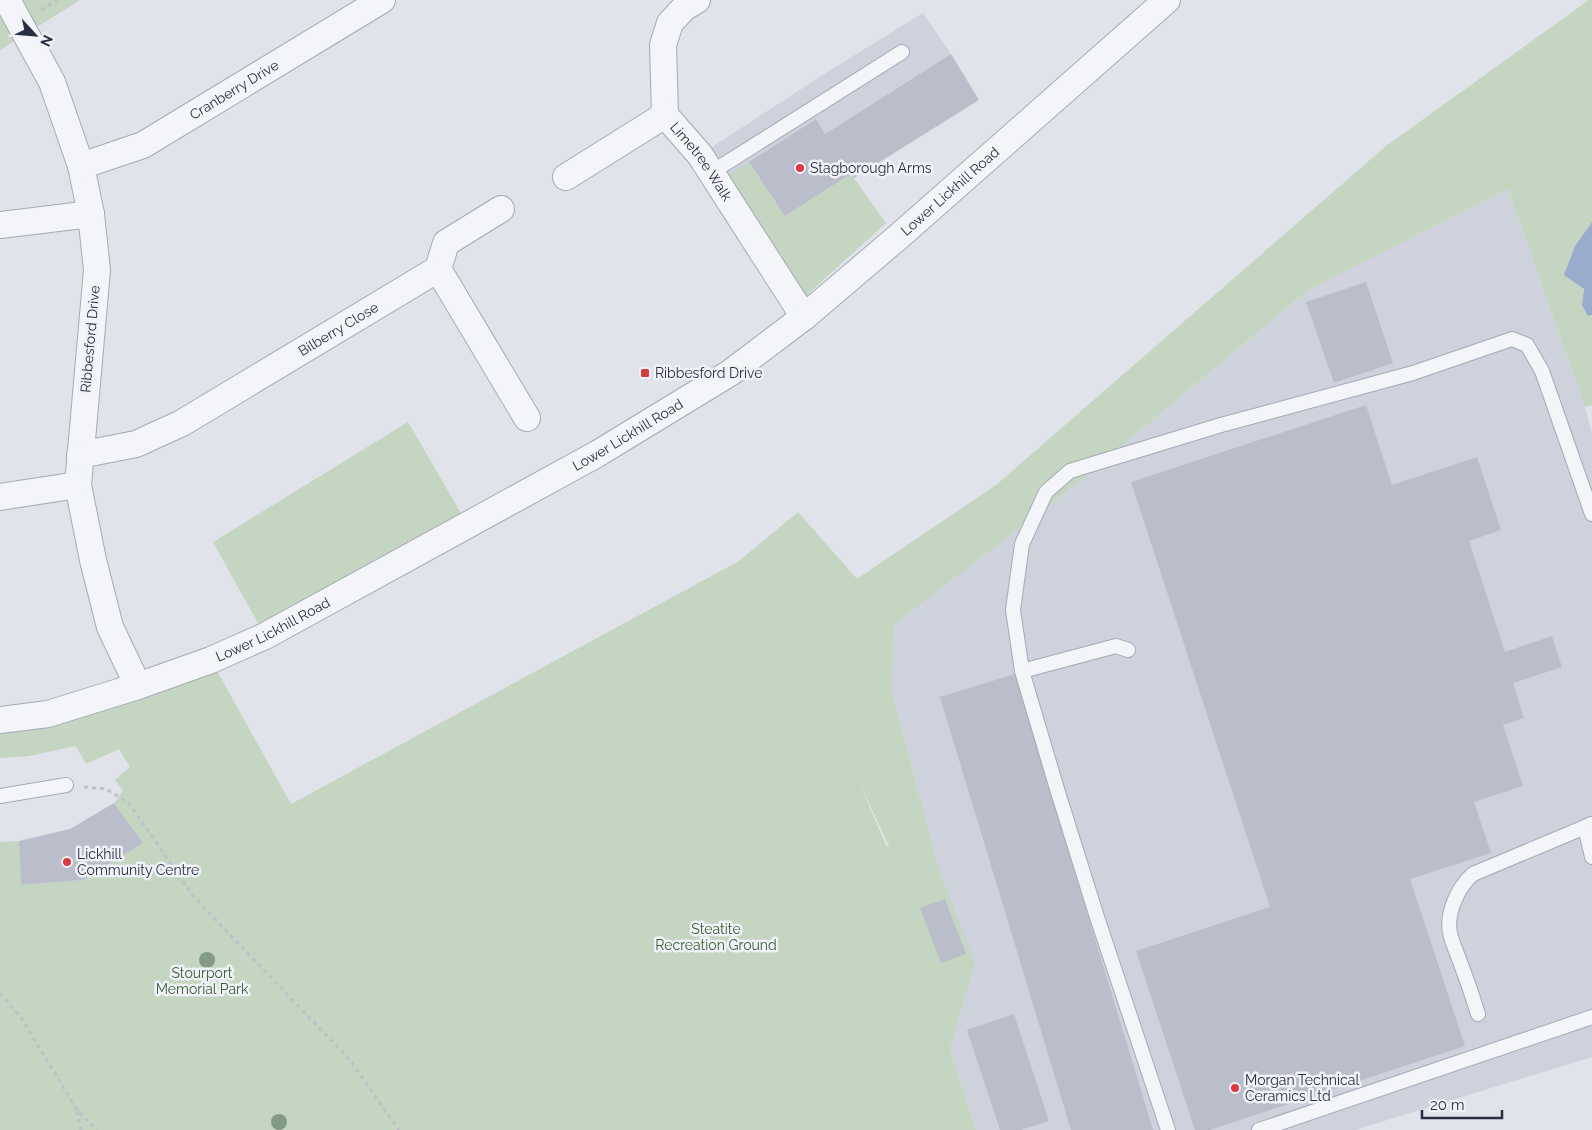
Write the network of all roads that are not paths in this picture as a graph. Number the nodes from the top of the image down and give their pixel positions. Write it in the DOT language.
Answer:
graph roads {
  1 [pos="7,0"];
  2 [pos="382,0"];
  3 [pos="697,0"];
  4 [pos="1167,0"];
  5 [pos="902,52"];
  6 [pos="666,115"];
  7 [pos="81,166"];
  8 [pos="712,172"];
  9 [pos="566,177"];
  10 [pos="502,209"];
  11 [pos="91,214"];
  12 [pos="0,225"];
  13 [pos="438,269"];
  14 [pos="804,317"];
  15 [pos="527,418"];
  16 [pos="80,455"];
  17 [pos="78,484"];
  18 [pos="0,497"];
  19 [pos="1592,514"];
  20 [pos="1128,650"];
  21 [pos="1022,671"];
  22 [pos="138,686"];
  23 [pos="0,720"];
  24 [pos="66,785"];
  25 [pos="0,796"];
  26 [pos="1588,826"];
  27 [pos="1592,857"];
  28 [pos="1478,1014"];
  29 [pos="1592,1017"];
  30 [pos="1168,1130"];
  31 [pos="1259,1130"];
  1 -- 7 [label="street, Ribbesford Drive"];
  2 -- 7 [label="street, Cranberry Drive"];
  3 -- 6 [label="street, Limetree Walk"];
  4 -- 14 [label="street, Lower Lickhill Road"];
  5 -- 8 [label="lane"];
  6 -- 8 [label="street, Limetree Walk"];
  6 -- 9 [label="street"];
  7 -- 11 [label="street, Ribbesford Drive"];
  8 -- 14 [label="street, Limetree Walk"];
  10 -- 13 [label="street"];
  11 -- 12 [label="street"];
  11 -- 16 [label="street, Ribbesford Drive"];
  13 -- 15 [label="street"];
  13 -- 16 [label="street, Bilberry Close"];
  14 -- 22 [label="street, Lower Lickhill Road"];
  16 -- 17 [label="street, Ribbesford Drive"];
  17 -- 18 [label="street"];
  17 -- 22 [label="street, Ribbesford Drive"];
  19 -- 21 [label="lane"];
  20 -- 21 [label="lane"];
  21 -- 30 [label="lane"];
  22 -- 23 [label="street, Lower Lickhill Road"];
  24 -- 25 [label="lane"];
  26 -- 27 [label="lane"];
  26 -- 28 [label="lane"];
  29 -- 31 [label="lane"];
}
